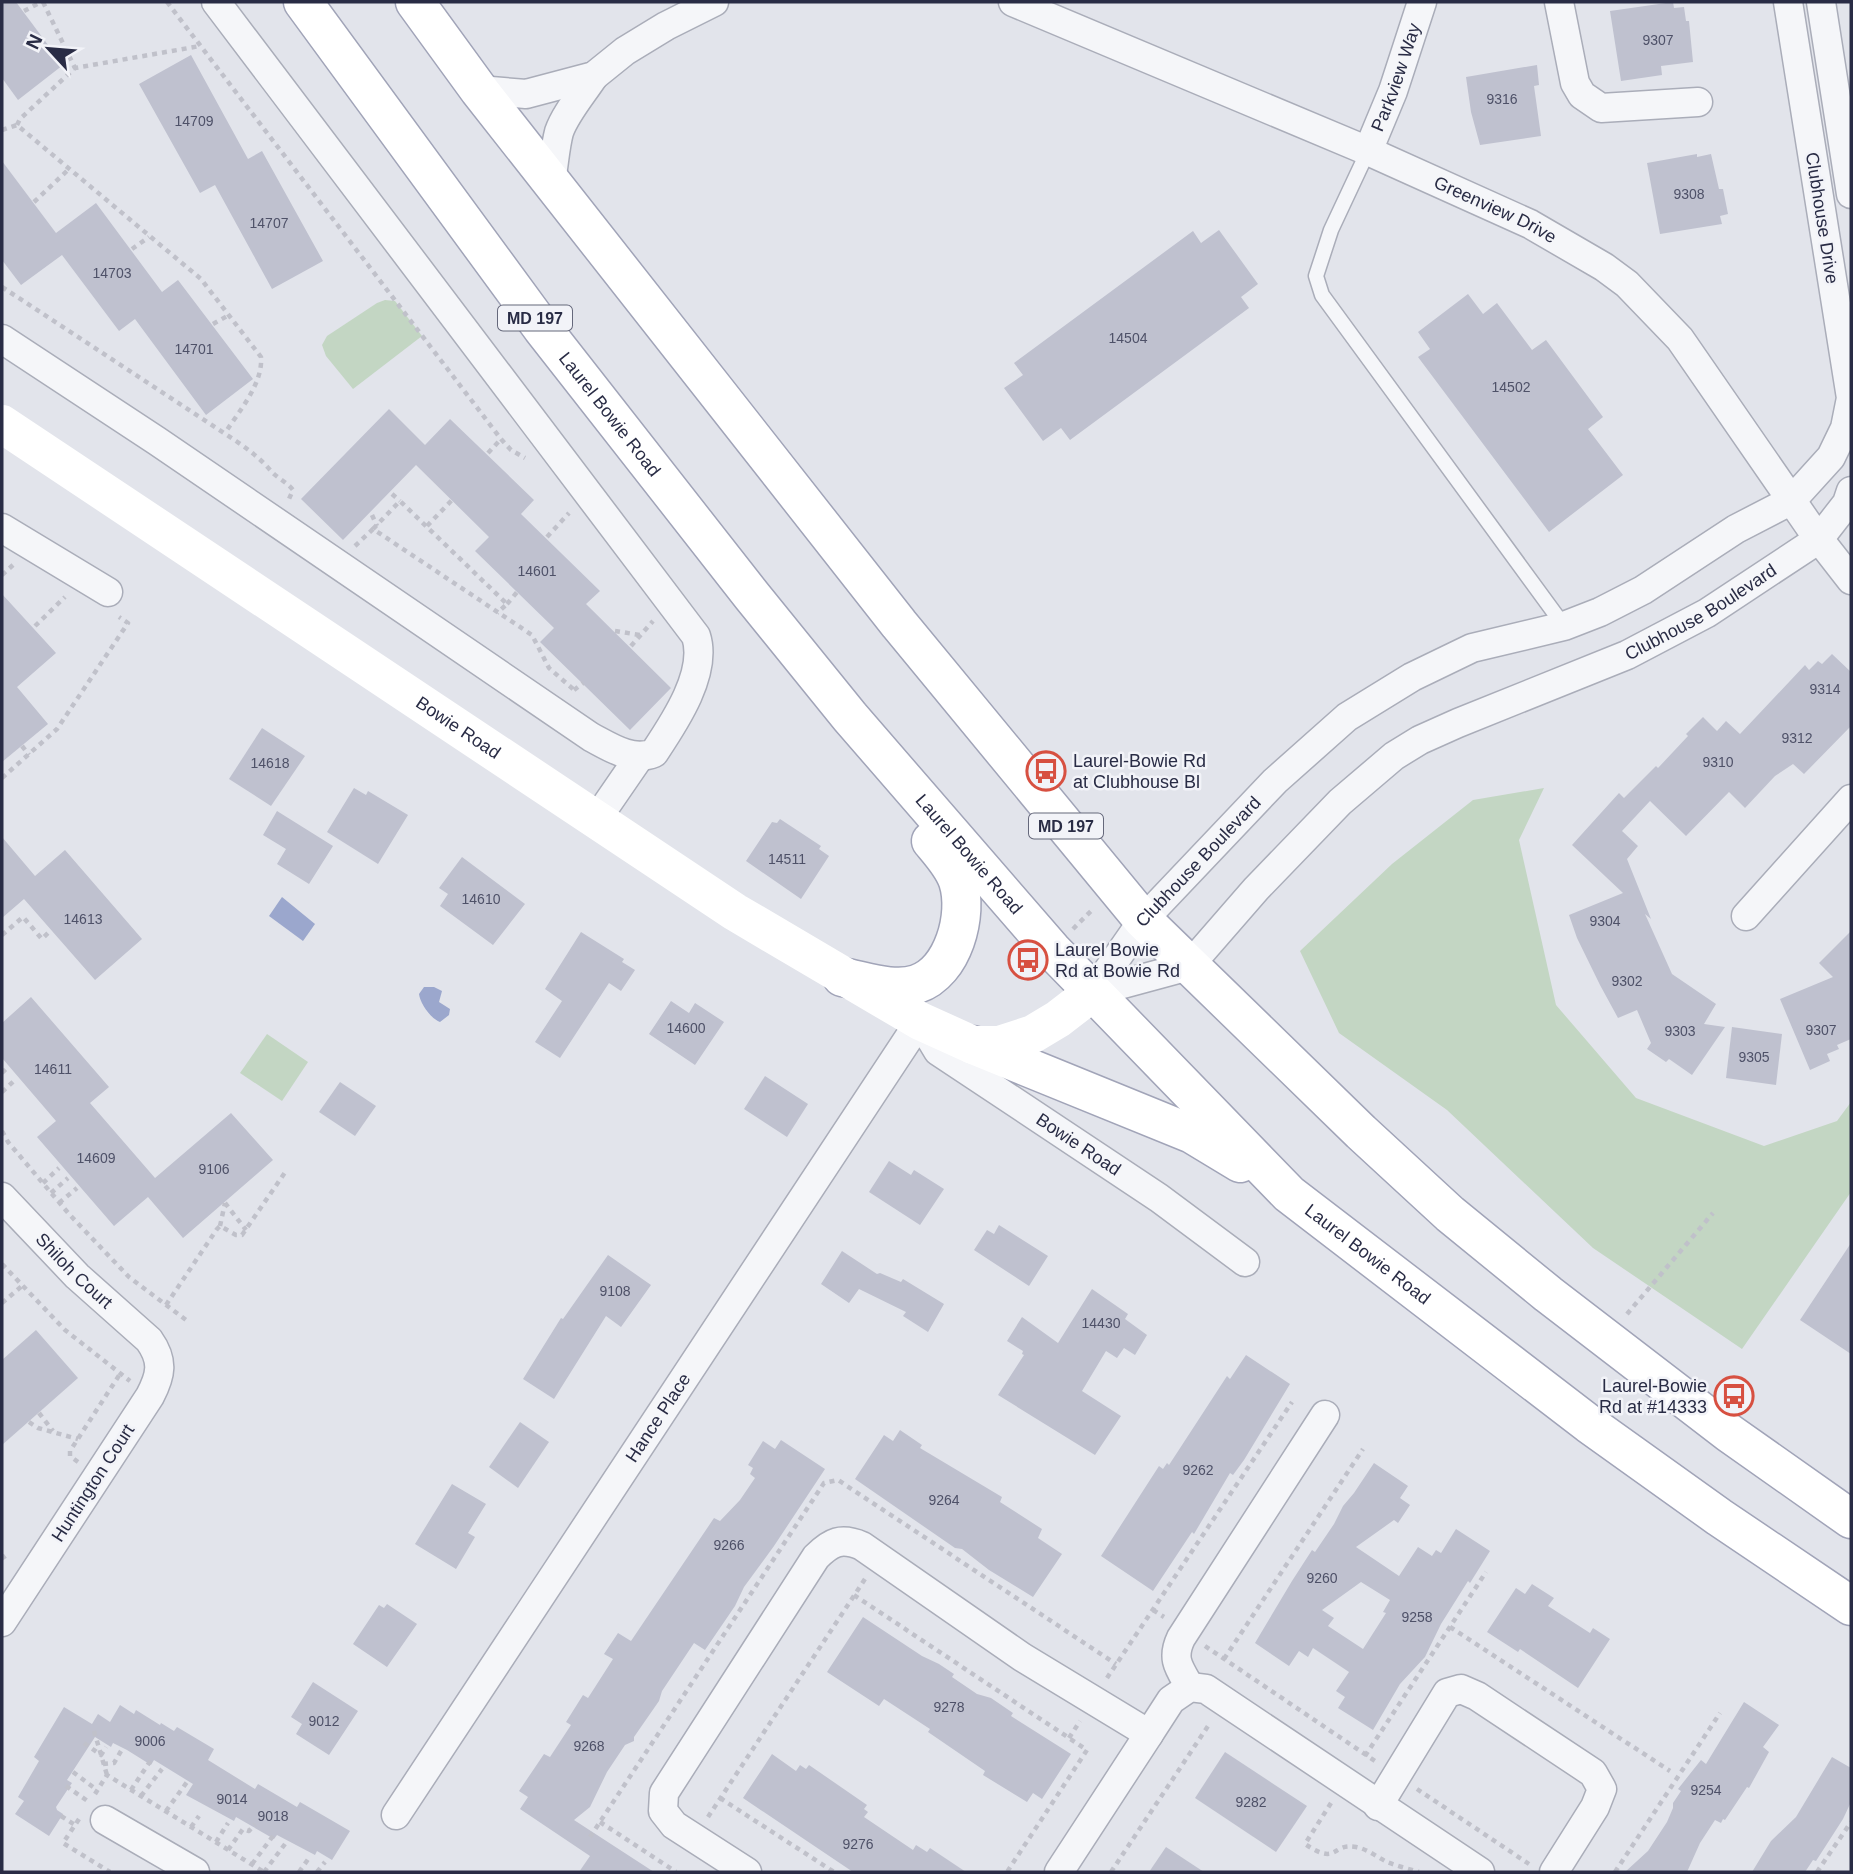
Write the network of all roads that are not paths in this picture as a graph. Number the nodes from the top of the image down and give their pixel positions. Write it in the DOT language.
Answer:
graph roads {
  1 [pos="216,2"];
  2 [pos="303,2"];
  3 [pos="415,2"];
  4 [pos="714,2"];
  5 [pos="1013,2"];
  6 [pos="1422,2"];
  7 [pos="1559,2"];
  8 [pos="1788,2"];
  9 [pos="1821,2"];
  10 [pos="594,76"];
  11 [pos="480,90"];
  12 [pos="1698,102"];
  13 [pos="1368,151"];
  14 [pos="551,181"];
  15 [pos="1851,194"];
  16 [pos="2,339"];
  17 [pos="2,424"];
  18 [pos="1851,491"];
  19 [pos="1791,500"];
  20 [pos="2,528"];
  21 [pos="1819,539"];
  22 [pos="1851,580"];
  23 [pos="112,604"];
  24 [pos="1564,626"];
  25 [pos="850,717"];
  26 [pos="640,756"];
  27 [pos="1851,799"];
  28 [pos="596,820"];
  29 [pos="1746,916"];
  30 [pos="1143,920"];
  31 [pos="1189,965"];
  32 [pos="842,976"];
  33 [pos="1093,992"];
  34 [pos="920,1021"];
  35 [pos="973,1045"];
  36 [pos="1289,1194"];
  37 [pos="2,1197"];
  38 [pos="1245,1262"];
  39 [pos="149,1340"];
  40 [pos="1325,1415"];
  41 [pos="1851,1519"];
  42 [pos="1851,1606"];
  43 [pos="2,1622"];
  44 [pos="1190,1687"];
  45 [pos="1149,1734"];
  46 [pos="1378,1806"];
  47 [pos="97,1811"];
  48 [pos="396,1815"];
  49 [pos="1542,1869"];
  50 [pos="195,1872"];
  51 [pos="747,1872"];
  52 [pos="1059,1872"];
  53 [pos="1480,1872"];
  1 -- 26 [label="street"];
  2 -- 25 [label="main road, Laurel Bowie Road / MD 197"];
  3 -- 11 [label="main road, MD 197"];
  4 -- 10 [label="street"];
  5 -- 13 [label="street, Greenview Drive"];
  6 -- 13 [label="street, Parkview Way"];
  7 -- 12 [label="street"];
  8 -- 19 [label="street, Clubhouse Drive"];
  9 -- 15 [label="street, Clubhouse Drive"];
  10 -- 11 [label="street"];
  10 -- 14 [label="street"];
  11 -- 14 [label="main road, MD 197"];
  13 -- 19 [label="street, Greenview Drive"];
  13 -- 24 [label="lane"];
  14 -- 30 [label="main road, MD 197"];
  16 -- 26 [label="street"];
  17 -- 28 [label="main road, Bowie Road"];
  18 -- 21 [label="street"];
  19 -- 21 [label="street, Greenview Drive"];
  19 -- 24 [label="street, Clubhouse Boulevard"];
  20 -- 23 [label="street"];
  21 -- 22 [label="street, Greenview Drive"];
  21 -- 31 [label="street, Clubhouse Boulevard"];
  24 -- 30 [label="street, Clubhouse Boulevard"];
  25 -- 32 [label="main road"];
  25 -- 33 [label="main road, Laurel Bowie Road / MD 197"];
  26 -- 28 [label="street"];
  27 -- 29 [label="street"];
  28 -- 32 [label="main road, Bowie Road"];
  30 -- 31 [label="main road, MD 197"];
  30 -- 33 [label="street, Clubhouse Boulevard"];
  31 -- 33 [label="street"];
  31 -- 41 [label="main road, MD 197"];
  32 -- 34 [label="main road, Bowie Road"];
  33 -- 35 [label="main road, Bowie Road"];
  33 -- 36 [label="main road, Laurel Bowie Road / MD 197"];
  34 -- 35 [label="main road, Bowie Road"];
  34 -- 38 [label="street, Bowie Road"];
  34 -- 48 [label="street, Hance Place"];
  35 -- 36 [label="main road"];
  36 -- 42 [label="main road, Laurel Bowie Road / MD 197"];
  37 -- 39 [label="street, Shiloh Court"];
  39 -- 43 [label="street, Huntington Court"];
  40 -- 44 [label="street"];
  44 -- 45 [label="street"];
  44 -- 46 [label="street"];
  45 -- 51 [label="street"];
  45 -- 52 [label="street"];
  46 -- 49 [label="street"];
  46 -- 53 [label="street"];
  47 -- 50 [label="street"];
}
